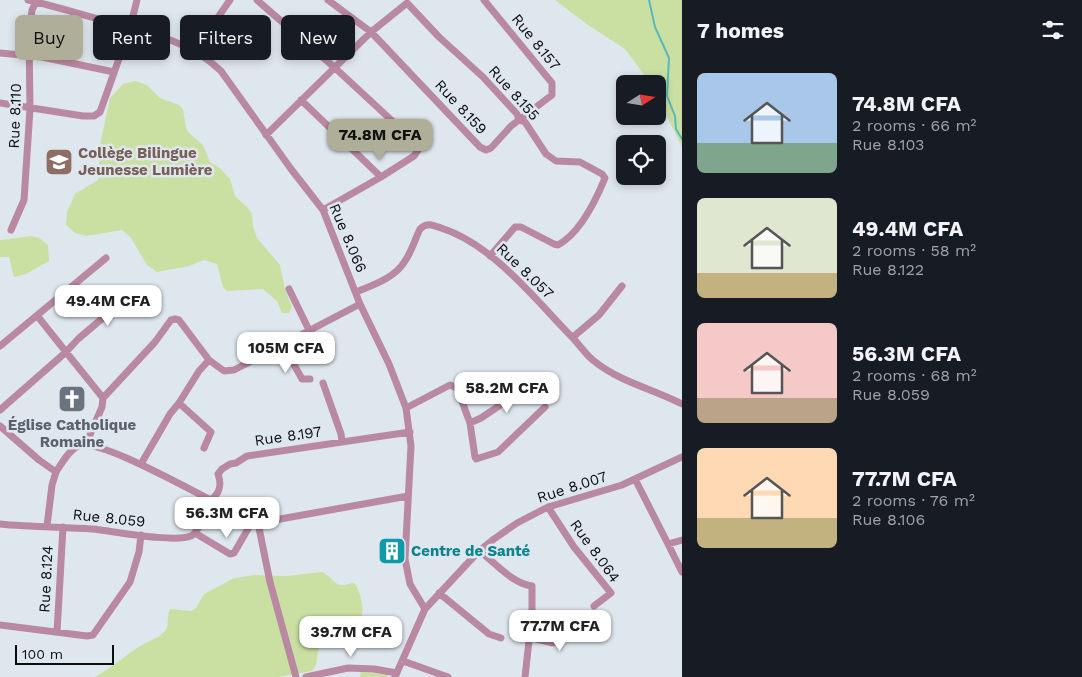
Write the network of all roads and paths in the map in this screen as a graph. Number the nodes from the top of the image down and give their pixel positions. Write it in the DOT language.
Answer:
graph roads {
  1 [pos="28,0"];
  2 [pos="137,0"];
  3 [pos="230,0"];
  4 [pos="257,0"];
  5 [pos="328,0"];
  6 [pos="484,0"];
  7 [pos="36,1"];
  8 [pos="407,1"];
  9 [pos="31,15"];
  10 [pos="133,15"];
  11 [pos="220,15"];
  12 [pos="93,17"];
  13 [pos="371,32"];
  14 [pos="0,53"];
  15 [pos="15,54"];
  16 [pos="30,60"];
  17 [pos="57,60"];
  18 [pos="118,60"];
  19 [pos="210,60"];
  20 [pos="334,67"];
  21 [pos="114,72"];
  22 [pos="301,100"];
  23 [pos="0,103"];
  24 [pos="30,109"];
  25 [pos="519,120"];
  26 [pos="266,135"];
  27 [pos="381,177"];
  28 [pos="323,210"];
  29 [pos="11,230"];
  30 [pos="490,256"];
  31 [pos="106,258"];
  32 [pos="622,286"];
  33 [pos="137,289"];
  34 [pos="289,289"];
  35 [pos="356,292"];
  36 [pos="360,304"];
  37 [pos="35,317"];
  38 [pos="309,330"];
  39 [pos="572,337"];
  40 [pos="287,341"];
  41 [pos="0,346"];
  42 [pos="66,352"];
  43 [pos="209,360"];
  44 [pos="310,379"];
  45 [pos="324,383"];
  46 [pos="532,384"];
  47 [pos="103,398"];
  48 [pos="179,403"];
  49 [pos="682,404"];
  50 [pos="545,407"];
  51 [pos="406,408"];
  52 [pos="0,410"];
  53 [pos="470,423"];
  54 [pos="0,426"];
  55 [pos="410,432"];
  56 [pos="342,442"];
  57 [pos="86,444"];
  58 [pos="204,448"];
  59 [pos="682,457"];
  60 [pos="141,464"];
  61 [pos="56,472"];
  62 [pos="635,479"];
  63 [pos="408,496"];
  64 [pos="211,500"];
  65 [pos="548,508"];
  66 [pos="255,523"];
  67 [pos="0,524"];
  68 [pos="47,526"];
  69 [pos="63,528"];
  70 [pos="195,534"];
  71 [pos="141,536"];
  72 [pos="682,540"];
  73 [pos="668,544"];
  74 [pos="479,551"];
  75 [pos="682,572"];
  76 [pos="439,593"];
  77 [pos="594,606"];
  78 [pos="424,609"];
  79 [pos="570,616"];
  80 [pos="0,625"];
  81 [pos="57,632"];
  82 [pos="528,636"];
  83 [pos="501,638"];
  84 [pos="403,661"];
  85 [pos="396,675"];
  86 [pos="296,677"];
  87 [pos="306,677"];
  88 [pos="448,677"];
  89 [pos="524,677"];
  1 -- 7 [label="street, Rue 8.066"];
  2 -- 10 [label="street"];
  3 -- 11 [label="street"];
  4 -- 20 [label="street"];
  5 -- 13 [label="street, Rue 8.159"];
  6 -- 25 [label="street, Rue 8.157"];
  7 -- 9 [label="street, Rue 8.110"];
  7 -- 12 [label="street, Rue 8.066"];
  8 -- 13 [label="street, Rue 8.155"];
  8 -- 25 [label="street, Rue 8.155"];
  13 -- 20 [label="street, Rue 8.155"];
  13 -- 25 [label="street, Rue 8.159"];
  14 -- 15 [label="street"];
  16 -- 24 [label="street, Rue 8.110"];
  17 -- 21 [label="street"];
  18 -- 21 [label="street"];
  19 -- 26 [label="street, Rue 8.066"];
  20 -- 22 [label="street, Rue 8.155"];
  20 -- 27 [label="street"];
  21 -- 24 [label="street"];
  22 -- 26 [label="street, Rue 8.155"];
  22 -- 27 [label="street"];
  23 -- 24 [label="street"];
  24 -- 29 [label="street, Rue 8.110"];
  25 -- 30 [label="street, Rue 8.155"];
  26 -- 28 [label="street, Rue 8.066"];
  27 -- 28 [label="street"];
  28 -- 35 [label="street, Rue 8.066"];
  30 -- 35 [label="street, Rue 8.057"];
  30 -- 39 [label="street, Rue 8.057"];
  31 -- 37 [label="street"];
  32 -- 39 [label="street"];
  33 -- 42 [label="street"];
  34 -- 38 [label="street"];
  35 -- 36 [label="street, Rue 8.066"];
  36 -- 38 [label="street"];
  36 -- 51 [label="street, Rue 8.066"];
  37 -- 41 [label="street"];
  37 -- 42 [label="street"];
  38 -- 40 [label="street"];
  39 -- 49 [label="street, Rue 8.057"];
  40 -- 43 [label="street"];
  40 -- 44 [label="street"];
  42 -- 47 [label="street"];
  42 -- 52 [label="street"];
  43 -- 47 [label="street"];
  43 -- 48 [label="street"];
  45 -- 56 [label="street"];
  46 -- 53 [label="street"];
  47 -- 57 [label="street"];
  48 -- 58 [label="street"];
  48 -- 60 [label="street"];
  50 -- 53 [label="street"];
  51 -- 53 [label="street"];
  51 -- 55 [label="street, Rue 8.066"];
  54 -- 61 [label="street"];
  55 -- 56 [label="street, Rue 8.197"];
  55 -- 63 [label="street, Rue 8.066"];
  56 -- 64 [label="street, Rue 8.197"];
  57 -- 60 [label="street"];
  57 -- 61 [label="street"];
  59 -- 62 [label="street, Rue 8.007"];
  60 -- 64 [label="street"];
  61 -- 68 [label="street"];
  62 -- 65 [label="street, Rue 8.007"];
  62 -- 73 [label="street"];
  63 -- 66 [label="street"];
  63 -- 78 [label="street, Rue 8.066"];
  64 -- 66 [label="street"];
  64 -- 70 [label="street"];
  65 -- 74 [label="street, Rue 8.007"];
  65 -- 77 [label="street, Rue 8.064"];
  66 -- 70 [label="street"];
  66 -- 86 [label="street"];
  67 -- 68 [label="street, Rue 8.059"];
  68 -- 69 [label="street, Rue 8.059"];
  69 -- 71 [label="street, Rue 8.059"];
  69 -- 81 [label="street, Rue 8.124"];
  70 -- 71 [label="street, Rue 8.059"];
  71 -- 81 [label="street"];
  72 -- 73 [label="street"];
  73 -- 75 [label="street"];
  74 -- 76 [label="street, Rue 8.007"];
  74 -- 82 [label="street"];
  76 -- 78 [label="street, Rue 8.007"];
  76 -- 83 [label="street"];
  78 -- 84 [label="street, Rue 8.007"];
  79 -- 82 [label="street"];
  80 -- 81 [label="street"];
  82 -- 89 [label="street"];
  84 -- 85 [label="street, Rue 8.007"];
  84 -- 88 [label="street"];
  85 -- 87 [label="street"];
}
